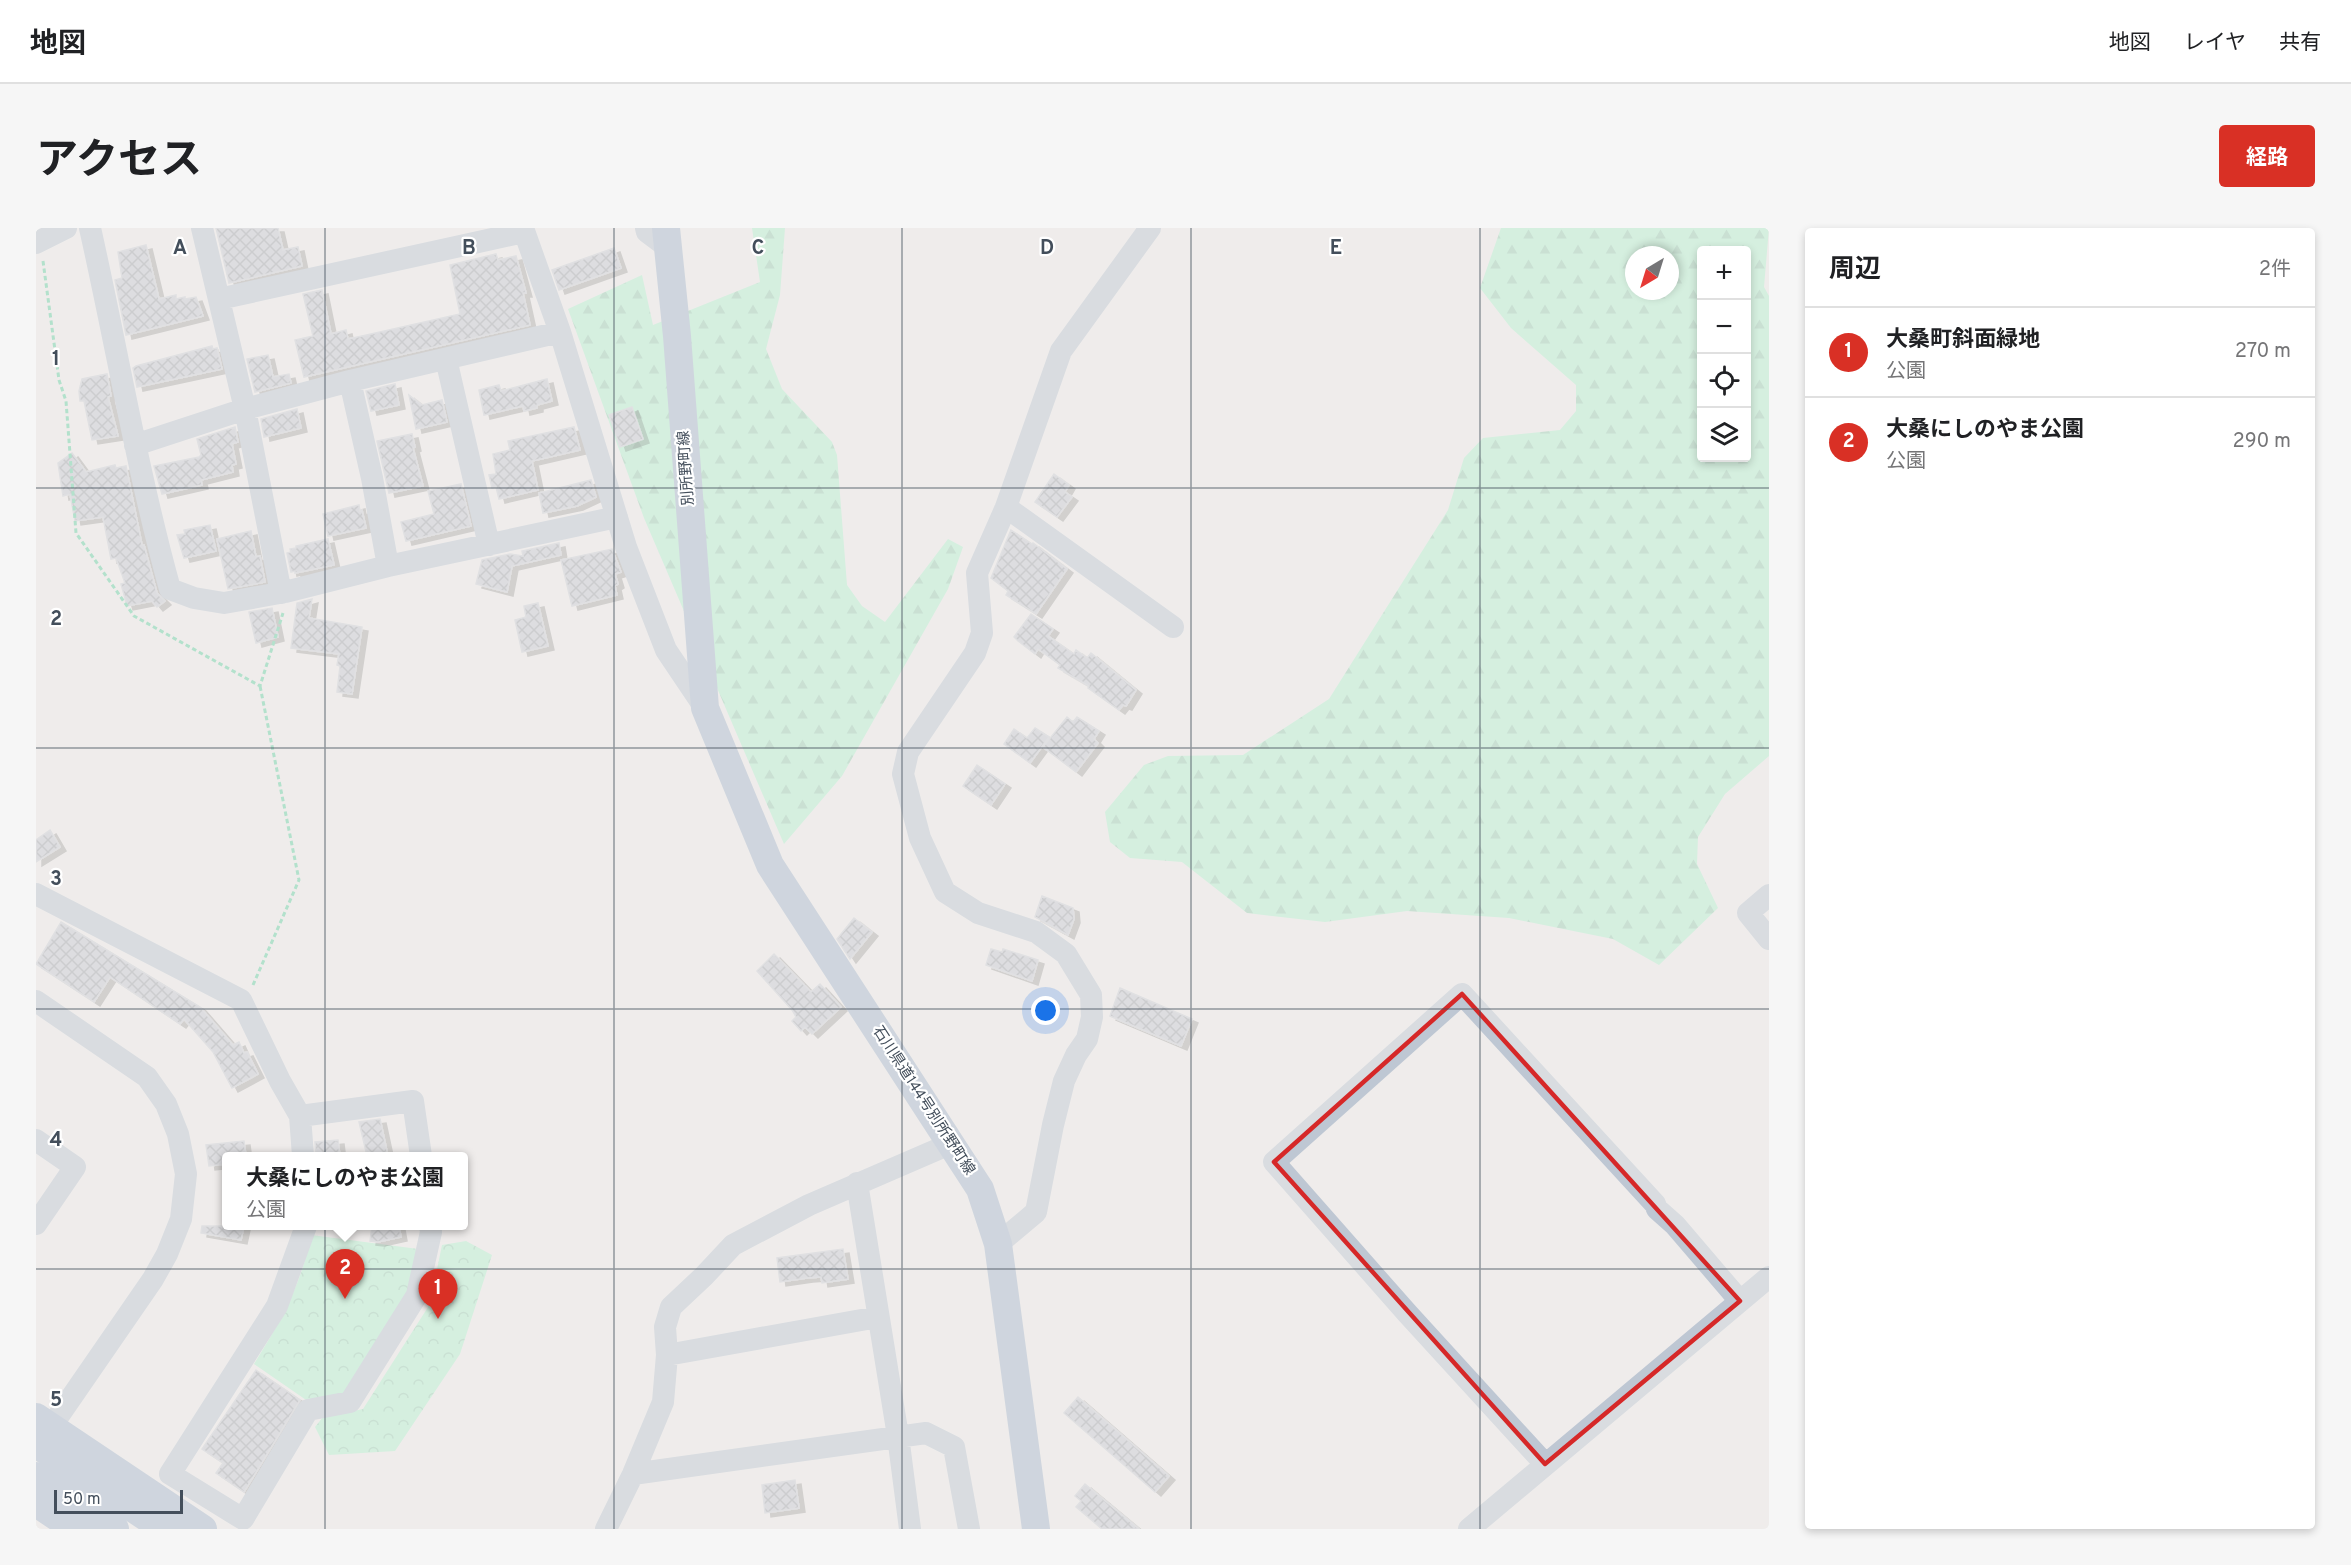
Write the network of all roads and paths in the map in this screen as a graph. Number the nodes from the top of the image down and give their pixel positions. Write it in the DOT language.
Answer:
graph roads {
  1 [pos="66,228"];
  2 [pos="90,228"];
  3 [pos="201,228"];
  4 [pos="646,228"];
  5 [pos="1150,228"];
  6 [pos="524,230"];
  7 [pos="666,237"];
  8 [pos="36,243"];
  9 [pos="219,299"];
  10 [pos="560,332"];
  11 [pos="446,359"];
  12 [pos="350,381"];
  13 [pos="245,409"];
  14 [pos="135,445"];
  15 [pos="1006,507"];
  16 [pos="617,517"];
  17 [pos="489,545"];
  18 [pos="388,566"];
  19 [pos="280,593"];
  20 [pos="1173,627"];
  21 [pos="261,686"];
  22 [pos="705,708"];
  23 [pos="36,894"];
  24 [pos="1769,895"];
  25 [pos="1769,939"];
  26 [pos="241,1000"];
  27 [pos="36,1001"];
  28 [pos="300,1116"];
  29 [pos="36,1140"];
  30 [pos="950,1144"];
  31 [pos="303,1152"];
  32 [pos="420,1152"];
  33 [pos="857,1183"];
  34 [pos="36,1224"];
  35 [pos="305,1230"];
  36 [pos="431,1230"];
  37 [pos="998,1244"];
  38 [pos="1769,1276"];
  39 [pos="1740,1301"];
  40 [pos="878,1317"];
  41 [pos="667,1355"];
  42 [pos="40,1434"];
  43 [pos="898,1436"];
  44 [pos="1545,1464"];
  45 [pos="633,1474"];
  46 [pos="36,1476"];
  47 [pos="36,1503"];
  48 [pos="250,1524"];
  49 [pos="75,1529"];
  50 [pos="115,1529"];
  51 [pos="164,1529"];
  52 [pos="202,1529"];
  53 [pos="606,1529"];
  54 [pos="910,1529"];
  55 [pos="969,1529"];
  56 [pos="1036,1529"];
  57 [pos="1468,1529"];
  1 -- 8 [label="street"];
  2 -- 14 [label="street"];
  3 -- 9 [label="street"];
  4 -- 7 [label="street"];
  5 -- 15 [label="street"];
  6 -- 9 [label="street"];
  6 -- 10 [label="street"];
  7 -- 22 [label="main road, 別所野町線"];
  9 -- 13 [label="street"];
  10 -- 11 [label="street"];
  10 -- 16 [label="street"];
  11 -- 12 [label="street"];
  11 -- 17 [label="street"];
  12 -- 13 [label="street"];
  12 -- 18 [label="street"];
  13 -- 14 [label="street"];
  13 -- 19 [label="street"];
  14 -- 19 [label="street"];
  15 -- 20 [label="street"];
  15 -- 37 [label="street"];
  16 -- 17 [label="street"];
  16 -- 22 [label="street"];
  17 -- 18 [label="street"];
  18 -- 19 [label="street"];
  21 -- 26 [label="path"];
  22 -- 30 [label="main road, 石川県道144号別所野町線"];
  23 -- 26 [label="street"];
  24 -- 25 [label="street"];
  26 -- 28 [label="street"];
  27 -- 42 [label="street"];
  28 -- 31 [label="street"];
  28 -- 32 [label="street"];
  29 -- 34 [label="street"];
  30 -- 33 [label="street"];
  30 -- 37 [label="main road, 石川県道144号別所野町線"];
  33 -- 40 [label="street"];
  33 -- 41 [label="street"];
  35 -- 48 [label="street"];
  36 -- 48 [label="street"];
  37 -- 56 [label="main road, 石川県道144号別所野町線"];
  38 -- 39 [label="street"];
  39 -- 44 [label="street"];
  39 -- 44 [label="street"];
  40 -- 41 [label="street"];
  40 -- 43 [label="street"];
  41 -- 45 [label="street"];
  42 -- 51 [label="main road, bridge"];
  42 -- 52 [label="main road"];
  43 -- 45 [label="street"];
  43 -- 54 [label="street"];
  43 -- 55 [label="street"];
  44 -- 57 [label="street"];
  45 -- 53 [label="street"];
  46 -- 50 [label="main road"];
  47 -- 49 [label="main road"];
}
